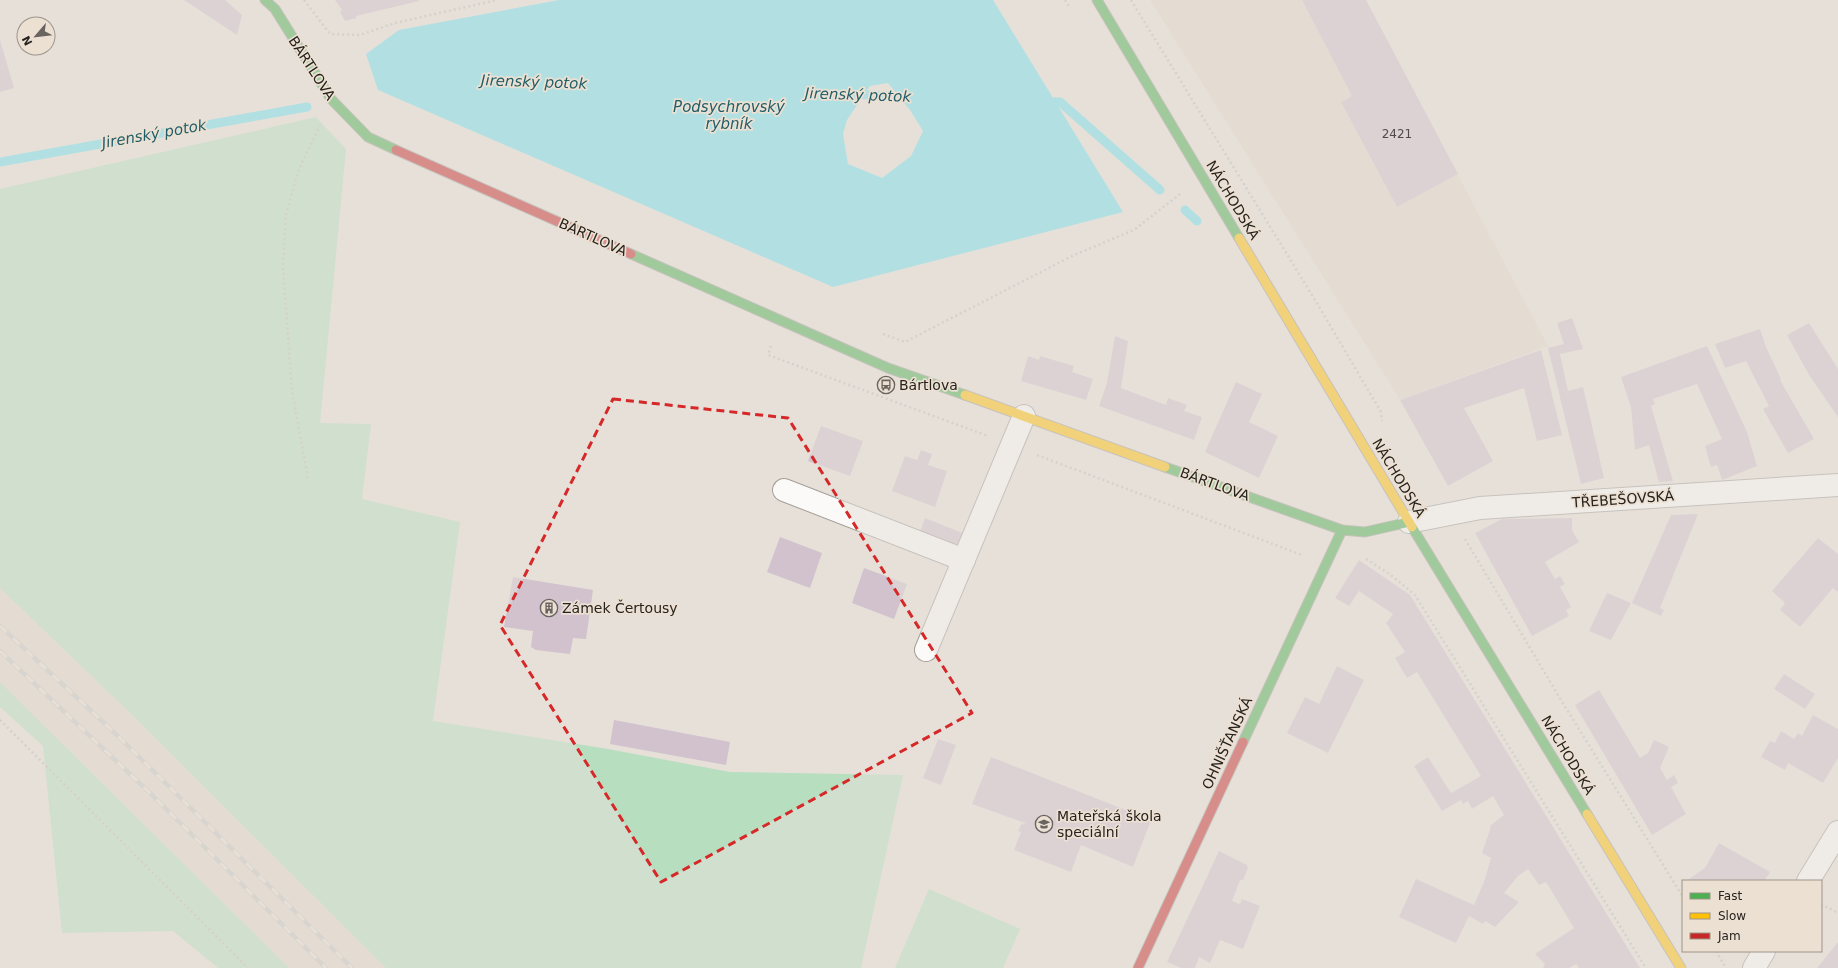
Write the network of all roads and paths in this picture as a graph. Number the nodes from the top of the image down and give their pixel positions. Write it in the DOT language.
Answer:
graph roads {
  1 [pos="264,0"];
  2 [pos="304,0"];
  3 [pos="496,0"];
  4 [pos="1097,0"];
  5 [pos="1131,0"];
  6 [pos="331,99"];
  7 [pos="1180,194"];
  8 [pos="877,332"];
  9 [pos="768,355"];
  10 [pos="1024,416"];
  11 [pos="1382,424"];
  12 [pos="1012,445"];
  13 [pos="308,478"];
  14 [pos="1838,485"];
  15 [pos="784,490"];
  16 [pos="1441,516"];
  17 [pos="1409,522"];
  18 [pos="1342,530"];
  19 [pos="1365,532"];
  20 [pos="964,560"];
  21 [pos="1321,574"];
  22 [pos="926,650"];
  23 [pos="0,720"];
  24 [pos="1838,832"];
  25 [pos="1809,880"];
  26 [pos="1682,895"];
  27 [pos="1822,904"];
  28 [pos="1838,912"];
  29 [pos="1717,952"];
  30 [pos="1763,952"];
  31 [pos="248,968"];
  32 [pos="1138,968"];
  33 [pos="1646,968"];
  34 [pos="1681,968"];
  35 [pos="1726,968"];
  36 [pos="1754,968"];
  1 -- 6 [label="street, BÁRTLOVA"];
  2 -- 3 [label="path"];
  4 -- 17 [label="street, NÁCHODSKÁ"];
  5 -- 11 [label="path"];
  6 -- 10 [label="street, BÁRTLOVA"];
  6 -- 13 [label="path"];
  7 -- 8 [label="path"];
  9 -- 12 [label="path"];
  10 -- 12 [label="street"];
  10 -- 18 [label="street, BÁRTLOVA"];
  12 -- 20 [label="street"];
  12 -- 21 [label="path"];
  14 -- 16 [label="street, TŘEBEŠOVSKÁ"];
  15 -- 20 [label="street"];
  16 -- 17 [label="street, TŘEBEŠOVSKÁ"];
  16 -- 26 [label="path"];
  17 -- 19 [label="street, BÁRTLOVA"];
  17 -- 34 [label="street, NÁCHODSKÁ"];
  18 -- 19 [label="street, BÁRTLOVA"];
  18 -- 21 [label="street, OHNIŠŤANSKÁ"];
  19 -- 33 [label="path"];
  20 -- 22 [label="street"];
  21 -- 32 [label="street, OHNIŠŤANSKÁ"];
  23 -- 31 [label="path"];
  24 -- 25 [label="street"];
  27 -- 28 [label="path"];
  29 -- 35 [label="path"];
  30 -- 36 [label="street"];
}
